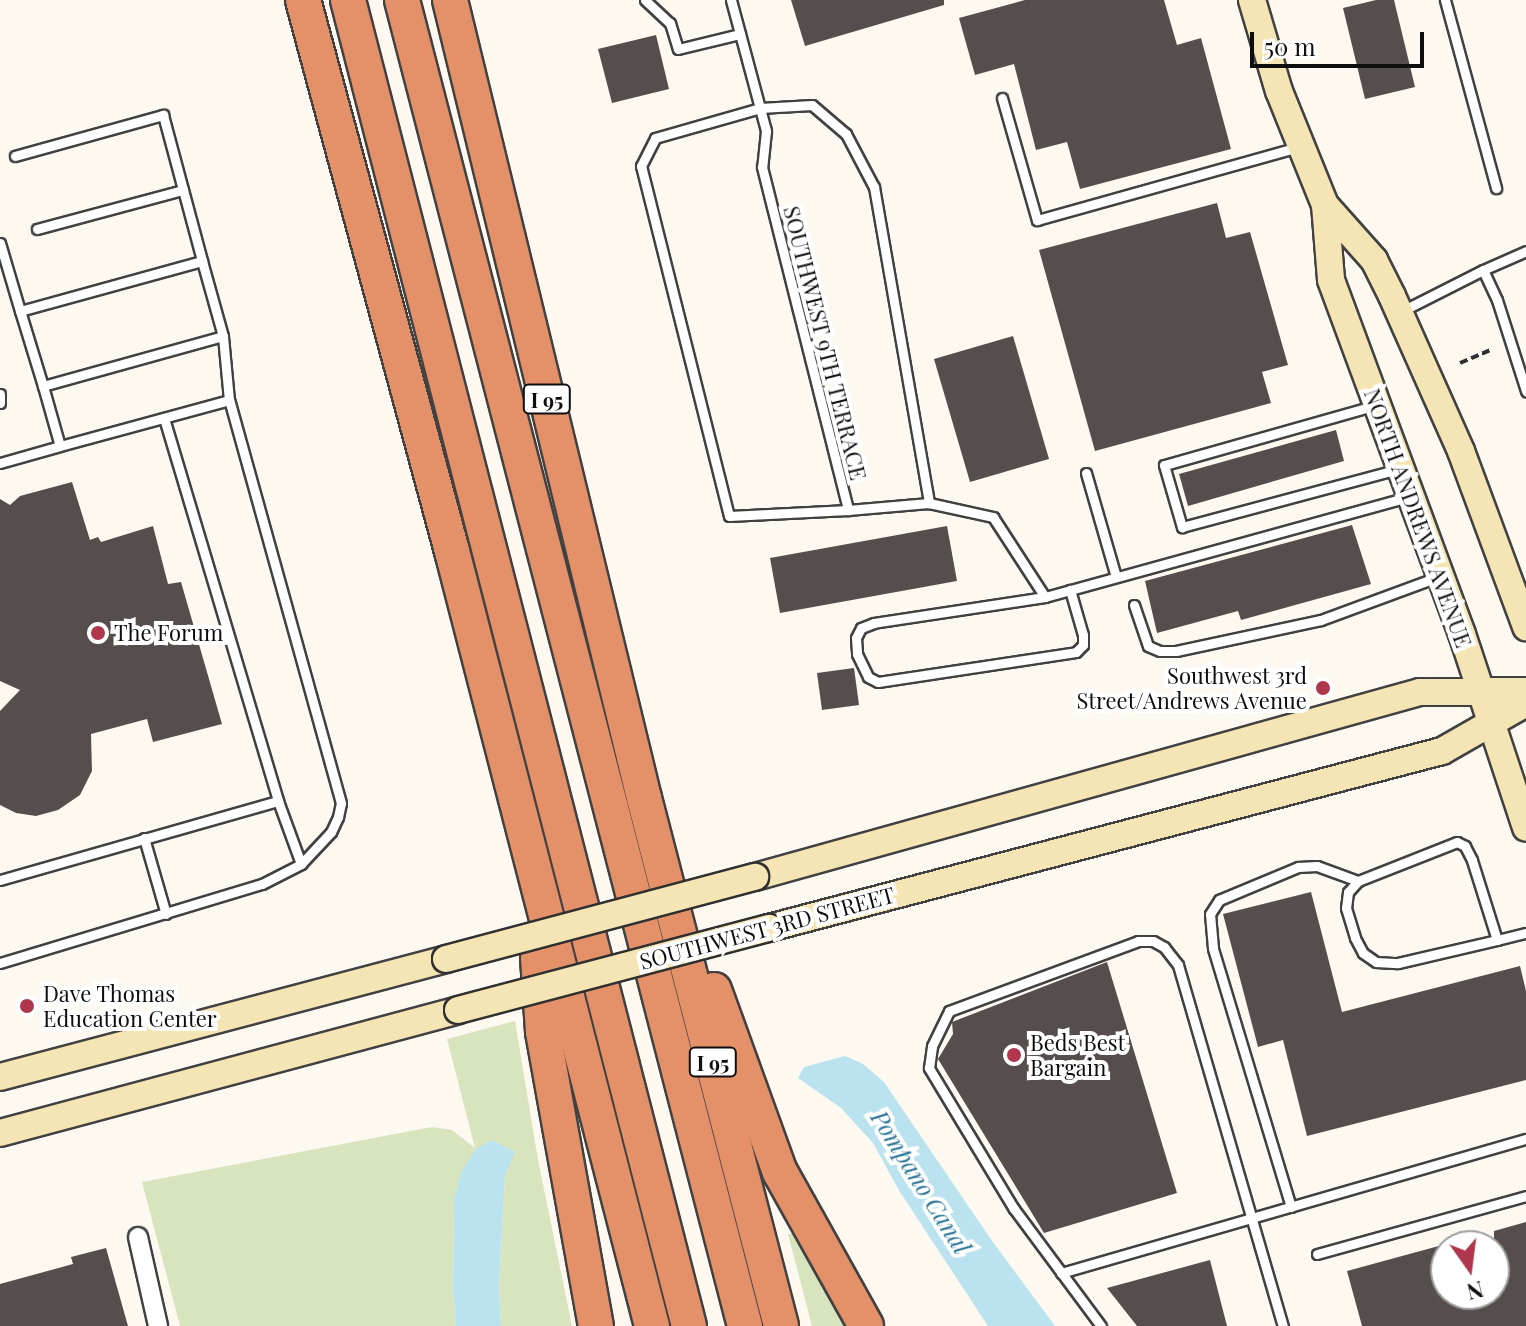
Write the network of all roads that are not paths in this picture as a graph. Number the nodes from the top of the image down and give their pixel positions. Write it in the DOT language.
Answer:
graph roads {
  1 [pos="303,0"];
  2 [pos="348,0"];
  3 [pos="402,0"];
  4 [pos="450,0"];
  5 [pos="645,0"];
  6 [pos="731,0"];
  7 [pos="1252,0"];
  8 [pos="1445,0"];
  9 [pos="740,34"];
  10 [pos="1002,98"];
  11 [pos="760,108"];
  12 [pos="1301,146"];
  13 [pos="15,156"];
  14 [pos="1496,188"];
  15 [pos="183,190"];
  16 [pos="1325,205"];
  17 [pos="37,229"];
  18 [pos="0,243"];
  19 [pos="1526,251"];
  20 [pos="202,261"];
  21 [pos="1483,270"];
  22 [pos="20,311"];
  23 [pos="1399,312"];
  24 [pos="223,336"];
  25 [pos="43,386"];
  26 [pos="1526,391"];
  27 [pos="0,394"];
  28 [pos="229,400"];
  29 [pos="0,403"];
  30 [pos="1377,406"];
  31 [pos="164,418"];
  32 [pos="60,446"];
  33 [pos="0,463"];
  34 [pos="1400,468"];
  35 [pos="1086,473"];
  36 [pos="1410,496"];
  37 [pos="929,503"];
  38 [pos="848,510"];
  39 [pos="1440,575"];
  40 [pos="1116,577"];
  41 [pos="1070,590"];
  42 [pos="1045,597"];
  43 [pos="1134,605"];
  44 [pos="1526,627"];
  45 [pos="1480,691"];
  46 [pos="1526,691"];
  47 [pos="1526,703"];
  48 [pos="1492,722"];
  49 [pos="644,798"];
  50 [pos="278,801"];
  51 [pos="1526,828"];
  52 [pos="144,838"];
  53 [pos="530,854"];
  54 [pos="301,864"];
  55 [pos="0,880"];
  56 [pos="1358,881"];
  57 [pos="166,914"];
  58 [pos="1526,933"];
  59 [pos="1497,940"];
  60 [pos="0,963"];
  61 [pos="0,1077"];
  62 [pos="0,1133"];
  63 [pos="1526,1139"];
  64 [pos="1526,1196"];
  65 [pos="1291,1207"];
  66 [pos="1254,1218"];
  67 [pos="138,1237"];
  68 [pos="1317,1254"];
  69 [pos="1061,1273"];
  70 [pos="158,1326"];
  71 [pos="596,1326"];
  72 [pos="652,1326"];
  73 [pos="689,1326"];
  74 [pos="745,1326"];
  75 [pos="781,1326"];
  76 [pos="866,1326"];
  77 [pos="1101,1326"];
  78 [pos="1283,1326"];
  1 -- 53 [label="highway"];
  2 -- 73 [label="highway"];
  3 -- 74 [label="highway"];
  4 -- 49 [label="highway, I 95"];
  5 -- 9 [label="lane"];
  6 -- 9 [label="lane, SOUTHWEST 9TH TERRACE"];
  7 -- 12 [label="street, NORTH ANDREWS AVENUE"];
  8 -- 14 [label="lane"];
  9 -- 11 [label="lane, SOUTHWEST 9TH TERRACE"];
  10 -- 12 [label="lane"];
  11 -- 37 [label="lane"];
  11 -- 38 [label="lane, SOUTHWEST 9TH TERRACE"];
  11 -- 38 [label="lane"];
  12 -- 16 [label="street, NORTH ANDREWS AVENUE"];
  13 -- 15 [label="lane"];
  15 -- 17 [label="lane"];
  15 -- 20 [label="lane"];
  16 -- 23 [label="street, NORTH ANDREWS AVENUE"];
  16 -- 30 [label="street, NORTH ANDREWS AVENUE"];
  18 -- 22 [label="lane"];
  19 -- 21 [label="lane"];
  20 -- 22 [label="lane"];
  20 -- 24 [label="lane"];
  21 -- 23 [label="lane"];
  21 -- 26 [label="lane"];
  22 -- 25 [label="lane"];
  23 -- 44 [label="street, NORTH ANDREWS AVENUE"];
  24 -- 25 [label="lane"];
  24 -- 28 [label="lane"];
  25 -- 32 [label="lane"];
  27 -- 29 [label="lane"];
  28 -- 31 [label="lane"];
  28 -- 54 [label="lane"];
  30 -- 34 [label="street, NORTH ANDREWS AVENUE"];
  30 -- 34 [label="lane"];
  31 -- 32 [label="lane"];
  31 -- 50 [label="lane"];
  32 -- 33 [label="lane"];
  34 -- 36 [label="street, NORTH ANDREWS AVENUE"];
  35 -- 40 [label="lane"];
  36 -- 39 [label="street, NORTH ANDREWS AVENUE"];
  36 -- 40 [label="lane"];
  37 -- 38 [label="lane, SOUTHWEST 9TH TERRACE"];
  37 -- 42 [label="lane, SOUTHWEST 9TH TERRACE"];
  39 -- 43 [label="lane"];
  39 -- 45 [label="street, NORTH ANDREWS AVENUE"];
  40 -- 41 [label="lane"];
  41 -- 42 [label="lane"];
  41 -- 42 [label="lane"];
  45 -- 46 [label="street"];
  45 -- 48 [label="street, NORTH ANDREWS AVENUE"];
  45 -- 61 [label="street, bridge"];
  47 -- 48 [label="street, SOUTHWEST 3RD STREET"];
  48 -- 51 [label="street, NORTH ANDREWS AVENUE"];
  48 -- 62 [label="street, SOUTHWEST 3RD STREET, bridge"];
  49 -- 75 [label="highway, I 95"];
  49 -- 76 [label="highway"];
  50 -- 52 [label="lane"];
  50 -- 54 [label="lane"];
  52 -- 55 [label="lane"];
  52 -- 57 [label="lane"];
  53 -- 71 [label="highway"];
  53 -- 72 [label="highway"];
  54 -- 57 [label="lane"];
  56 -- 59 [label="lane"];
  56 -- 59 [label="lane"];
  56 -- 65 [label="lane"];
  57 -- 60 [label="lane"];
  58 -- 59 [label="lane"];
  63 -- 65 [label="lane"];
  64 -- 68 [label="lane"];
  65 -- 66 [label="lane"];
  66 -- 69 [label="lane"];
  66 -- 69 [label="lane"];
  66 -- 78 [label="lane"];
  67 -- 70 [label="street"];
  69 -- 77 [label="lane"];
}
